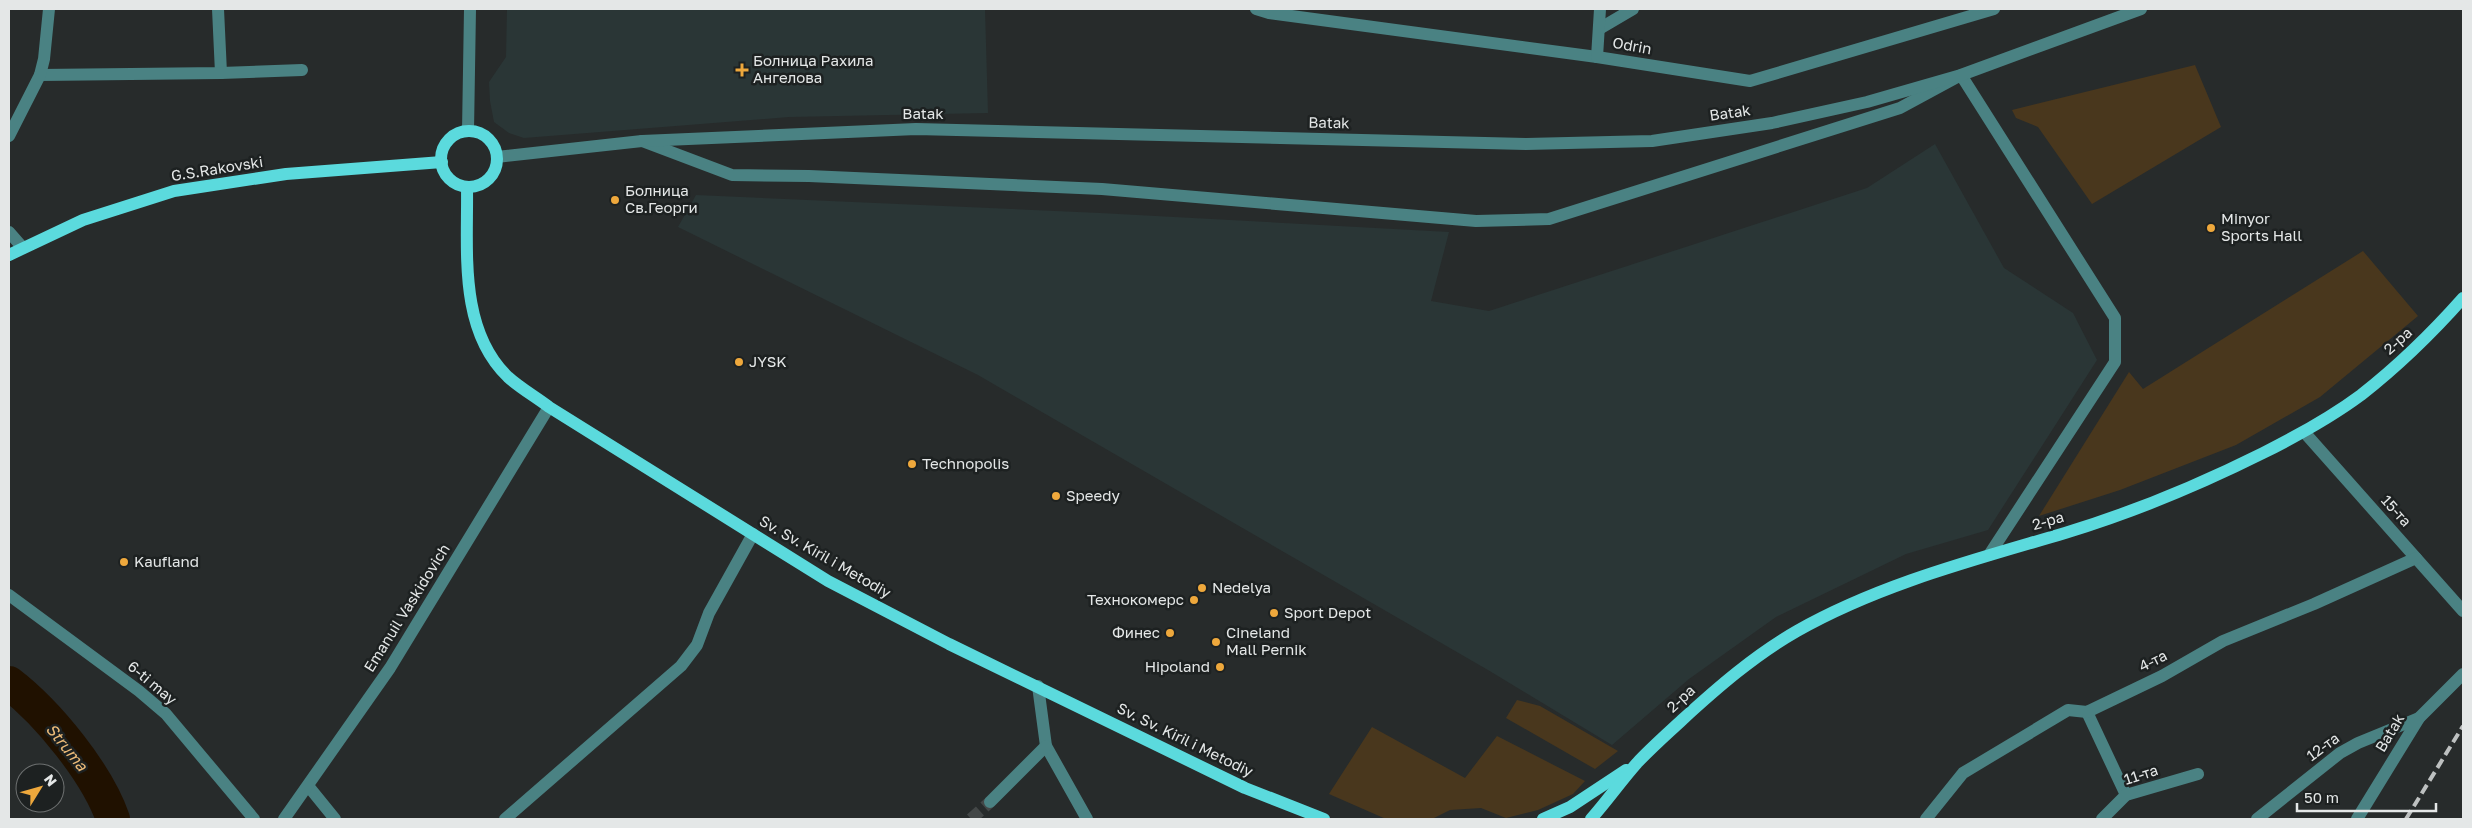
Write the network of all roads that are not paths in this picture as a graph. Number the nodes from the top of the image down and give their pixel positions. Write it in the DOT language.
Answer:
graph roads {
  1 [pos="49,9"];
  2 [pos="218,9"];
  3 [pos="470,9"];
  4 [pos="1256,9"];
  5 [pos="1600,9"];
  6 [pos="1634,9"];
  7 [pos="1994,9"];
  8 [pos="2141,9"];
  9 [pos="1962,13"];
  10 [pos="1599,28"];
  11 [pos="1597,57"];
  12 [pos="302,70"];
  13 [pos="221,73"];
  14 [pos="1961,75"];
  15 [pos="40,76"];
  16 [pos="468,131"];
  17 [pos="9,136"];
  18 [pos="642,141"];
  19 [pos="497,157"];
  20 [pos="442,162"];
  21 [pos="468,187"];
  22 [pos="9,232"];
  23 [pos="23,248"];
  24 [pos="9,255"];
  25 [pos="2463,298"];
  26 [pos="549,407"];
  27 [pos="2305,433"];
  28 [pos="753,534"];
  29 [pos="1989,555"];
  30 [pos="2416,558"];
  31 [pos="9,595"];
  32 [pos="2463,611"];
  33 [pos="2463,674"];
  34 [pos="1038,686"];
  35 [pos="2087,712"];
  36 [pos="2419,718"];
  37 [pos="1046,746"];
  38 [pos="1636,763"];
  39 [pos="2198,774"];
  40 [pos="308,787"];
  41 [pos="2126,795"];
  42 [pos="990,802"];
  43 [pos="254,819"];
  44 [pos="284,819"];
  45 [pos="335,819"];
  46 [pos="505,819"];
  47 [pos="1087,819"];
  48 [pos="1324,819"];
  49 [pos="1543,819"];
  50 [pos="1591,819"];
  51 [pos="1926,819"];
  52 [pos="2102,819"];
  53 [pos="2257,819"];
  54 [pos="2357,819"];
  1 -- 15 [label="street"];
  2 -- 13 [label="street"];
  3 -- 16 [label="street"];
  4 -- 11 [label="street, Odrin"];
  5 -- 10 [label="street"];
  6 -- 10 [label="street"];
  7 -- 9 [label="street, Odrin"];
  8 -- 14 [label="street, Batak"];
  9 -- 11 [label="street, Odrin"];
  10 -- 11 [label="street"];
  12 -- 13 [label="street"];
  13 -- 15 [label="street"];
  14 -- 18 [label="street, Batak"];
  14 -- 18 [label="street"];
  14 -- 29 [label="street"];
  15 -- 17 [label="street"];
  16 -- 19 [label="main road"];
  16 -- 20 [label="main road"];
  18 -- 19 [label="street, Batak"];
  19 -- 21 [label="main road"];
  20 -- 21 [label="main road"];
  20 -- 23 [label="main road, G.S.Rakovski"];
  21 -- 26 [label="main road, Sv. Sv. Kiril i Metodiy"];
  22 -- 23 [label="street"];
  23 -- 24 [label="main road, G.S.Rakovski"];
  25 -- 27 [label="main road, 2-ра"];
  26 -- 28 [label="main road, Sv. Sv. Kiril i Metodiy"];
  26 -- 40 [label="street, Emanuil Vaskidovich"];
  27 -- 29 [label="main road, 2-ра"];
  27 -- 30 [label="street, 15-та"];
  28 -- 34 [label="main road, Sv. Sv. Kiril i Metodiy"];
  28 -- 46 [label="street"];
  29 -- 38 [label="main road, 2-ра"];
  30 -- 32 [label="street, 15-та"];
  30 -- 35 [label="street, 4-та"];
  31 -- 43 [label="street, 6-ti may"];
  33 -- 36 [label="street, Batak"];
  34 -- 37 [label="street"];
  34 -- 48 [label="main road, Sv. Sv. Kiril i Metodiy"];
  35 -- 41 [label="street"];
  35 -- 51 [label="street, 4-та"];
  36 -- 53 [label="street, 12-та"];
  36 -- 54 [label="street, Batak"];
  37 -- 42 [label="street"];
  37 -- 47 [label="street"];
  38 -- 49 [label="main road, 2-ра"];
  38 -- 50 [label="main road, 2-ра"];
  39 -- 41 [label="street, 11-та"];
  40 -- 44 [label="street, Emanuil Vaskidovich"];
  40 -- 45 [label="street"];
  41 -- 52 [label="street, 11-та"];
}
